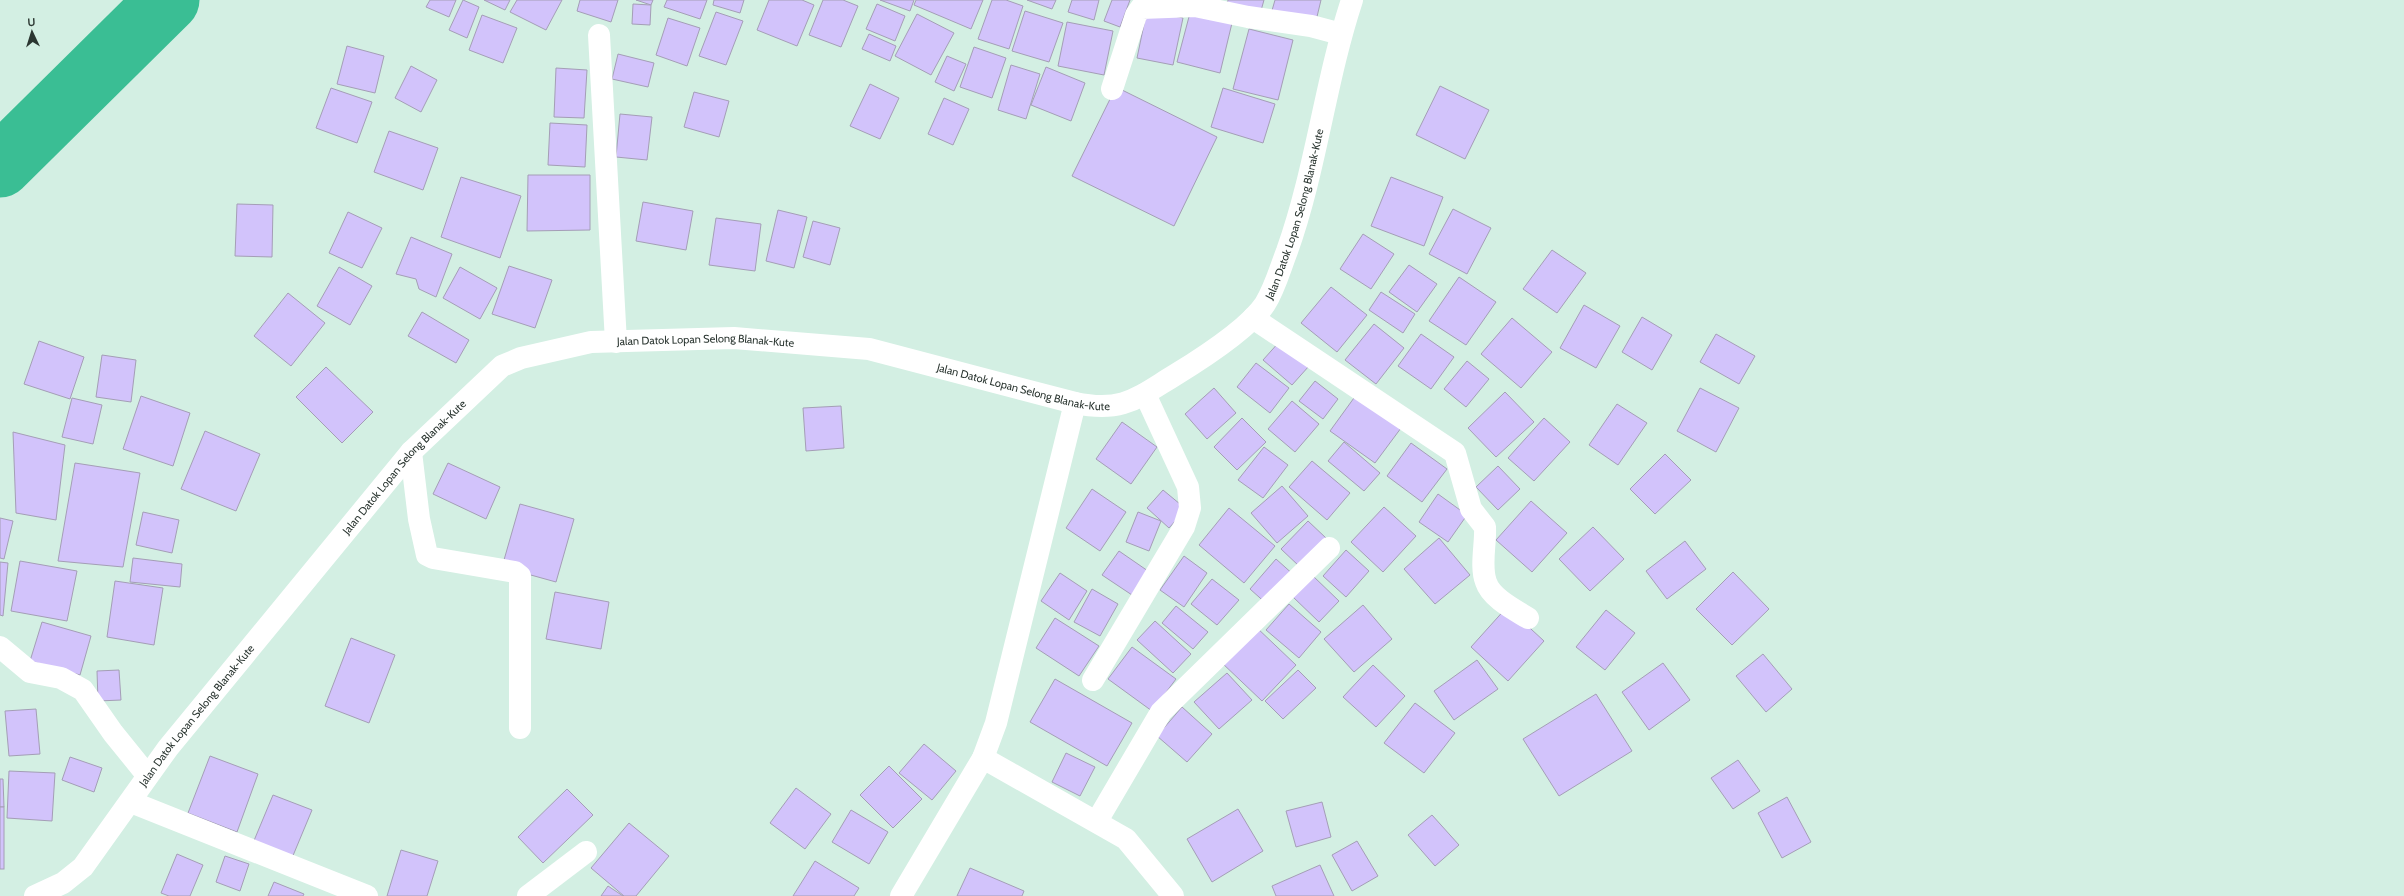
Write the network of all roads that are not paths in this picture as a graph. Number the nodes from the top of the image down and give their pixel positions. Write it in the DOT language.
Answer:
graph roads {
  1 [pos="1352,0"];
  2 [pos="1341,34"];
  3 [pos="599,35"];
  4 [pos="1112,89"];
  5 [pos="1253,318"];
  6 [pos="616,342"];
  7 [pos="1145,394"];
  8 [pos="1075,403"];
  9 [pos="411,452"];
  10 [pos="1329,548"];
  11 [pos="1528,618"];
  12 [pos="0,647"];
  13 [pos="1093,680"];
  14 [pos="520,728"];
  15 [pos="983,758"];
  16 [pos="147,775"];
  17 [pos="131,802"];
  18 [pos="1096,821"];
  19 [pos="586,852"];
  20 [pos="35,896"];
  21 [pos="367,896"];
  22 [pos="528,896"];
  23 [pos="901,896"];
  24 [pos="1173,896"];
  1 -- 2 [label="street, Jalan Datok Lopan Selong Blanak-Kute"];
  2 -- 4 [label="street"];
  2 -- 5 [label="street, Jalan Datok Lopan Selong Blanak-Kute"];
  3 -- 6 [label="street"];
  5 -- 7 [label="street, Jalan Datok Lopan Selong Blanak-Kute"];
  5 -- 11 [label="street"];
  6 -- 8 [label="street, Jalan Datok Lopan Selong Blanak-Kute"];
  6 -- 9 [label="street, Jalan Datok Lopan Selong Blanak-Kute"];
  7 -- 8 [label="street, Jalan Datok Lopan Selong Blanak-Kute"];
  7 -- 13 [label="street"];
  8 -- 15 [label="street"];
  9 -- 14 [label="street"];
  9 -- 16 [label="street, Jalan Datok Lopan Selong Blanak-Kute"];
  10 -- 18 [label="street"];
  12 -- 16 [label="street"];
  15 -- 18 [label="street"];
  15 -- 23 [label="street"];
  16 -- 17 [label="street, Jalan Datok Lopan Selong Blanak-Kute"];
  17 -- 20 [label="street, Jalan Datok Lopan Selong Blanak-Kute"];
  17 -- 21 [label="street"];
  18 -- 24 [label="street"];
  19 -- 22 [label="street"];
}
